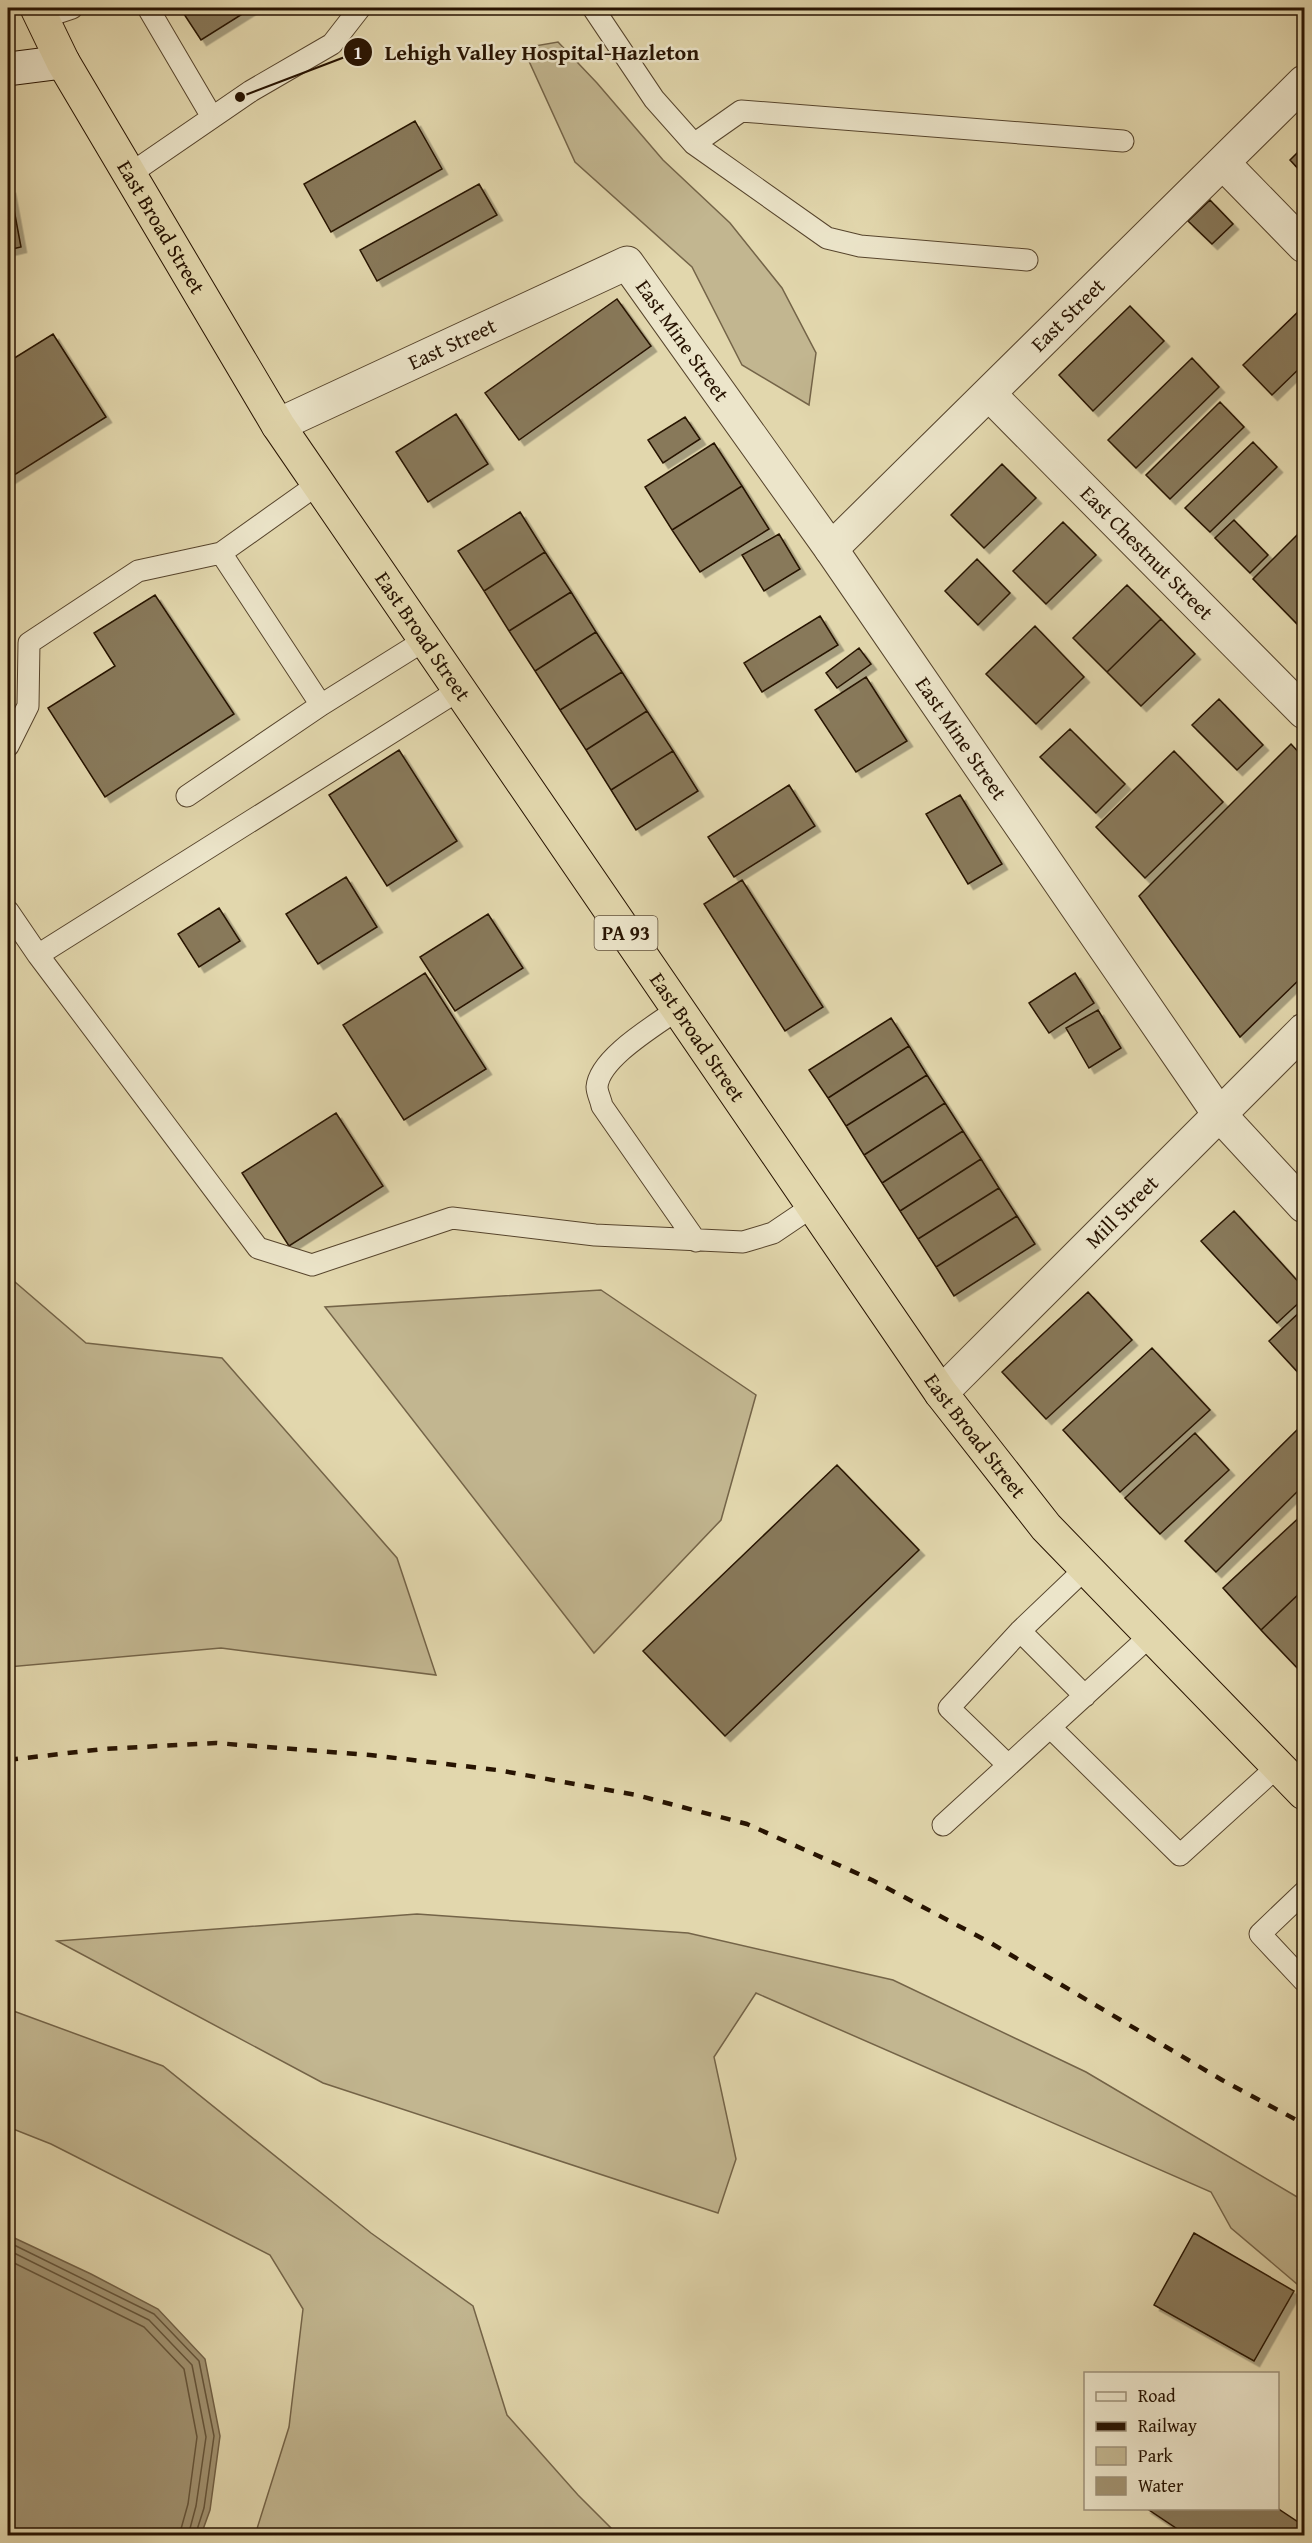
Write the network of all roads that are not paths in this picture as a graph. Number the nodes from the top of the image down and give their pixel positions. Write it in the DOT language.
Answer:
graph roads {
  1 [pos="148,8"];
  2 [pos="360,8"];
  3 [pos="593,8"];
  4 [pos="50,11"];
  5 [pos="63,62"];
  6 [pos="8,69"];
  7 [pos="1305,82"];
  8 [pos="212,117"];
  9 [pos="1123,141"];
  10 [pos="694,144"];
  11 [pos="1222,163"];
  12 [pos="130,174"];
  13 [pos="1305,246"];
  14 [pos="1028,260"];
  15 [pos="627,263"];
  16 [pos="989,394"];
  17 [pos="278,425"];
  18 [pos="318,484"];
  19 [pos="831,549"];
  20 [pos="220,553"];
  21 [pos="425,640"];
  22 [pos="459,690"];
  23 [pos="321,705"];
  24 [pos="1305,712"];
  25 [pos="8,746"];
  26 [pos="187,796"];
  27 [pos="8,911"];
  28 [pos="38,955"];
  29 [pos="678,1009"];
  30 [pos="1305,1030"];
  31 [pos="1219,1114"];
  32 [pos="813,1206"];
  33 [pos="1305,1206"];
  34 [pos="696,1241"];
  35 [pos="941,1393"];
  36 [pos="1086,1568"];
  37 [pos="1020,1631"];
  38 [pos="1151,1635"];
  39 [pos="1085,1696"];
  40 [pos="1050,1727"];
  41 [pos="1008,1765"];
  42 [pos="1278,1766"];
  43 [pos="1305,1793"];
  44 [pos="943,1824"];
  45 [pos="1305,1892"];
  46 [pos="1305,1981"];
  1 -- 8 [label="lane"];
  2 -- 8 [label="lane"];
  3 -- 10 [label="lane"];
  4 -- 5 [label="highway, East Broad Street / PA 93"];
  5 -- 6 [label="street"];
  5 -- 12 [label="highway, East Broad Street / PA 93"];
  7 -- 11 [label="street, East Street"];
  8 -- 12 [label="lane"];
  9 -- 10 [label="lane"];
  10 -- 14 [label="lane"];
  11 -- 13 [label="street"];
  11 -- 16 [label="street, East Street"];
  12 -- 17 [label="highway, East Broad Street / PA 93"];
  15 -- 17 [label="street, East Street"];
  15 -- 19 [label="street, East Mine Street"];
  16 -- 19 [label="street, East Street"];
  16 -- 24 [label="street, East Chestnut Street"];
  17 -- 18 [label="highway, East Broad Street / PA 93"];
  18 -- 20 [label="lane"];
  18 -- 21 [label="highway, East Broad Street / PA 93"];
  19 -- 31 [label="street, East Mine Street"];
  20 -- 23 [label="lane"];
  20 -- 25 [label="lane"];
  21 -- 22 [label="highway, East Broad Street / PA 93"];
  21 -- 23 [label="lane"];
  22 -- 28 [label="lane"];
  22 -- 29 [label="highway, East Broad Street / PA 93"];
  23 -- 26 [label="lane"];
  27 -- 28 [label="lane"];
  28 -- 34 [label="lane"];
  29 -- 32 [label="highway, East Broad Street / PA 93"];
  29 -- 34 [label="lane"];
  30 -- 31 [label="street, Mill Street"];
  31 -- 33 [label="street, East Mine Street"];
  31 -- 35 [label="street, Mill Street"];
  32 -- 34 [label="lane"];
  32 -- 35 [label="highway, East Broad Street / PA 93"];
  35 -- 36 [label="highway, East Broad Street / PA 93"];
  36 -- 37 [label="lane"];
  36 -- 38 [label="highway, East Broad Street / PA 93"];
  37 -- 39 [label="lane"];
  37 -- 41 [label="lane"];
  38 -- 39 [label="lane"];
  38 -- 42 [label="highway, East Broad Street / PA 93"];
  39 -- 40 [label="lane"];
  40 -- 41 [label="lane"];
  40 -- 42 [label="lane"];
  41 -- 44 [label="lane"];
  42 -- 43 [label="highway, East Broad Street / PA 93"];
  45 -- 46 [label="lane"];
}
